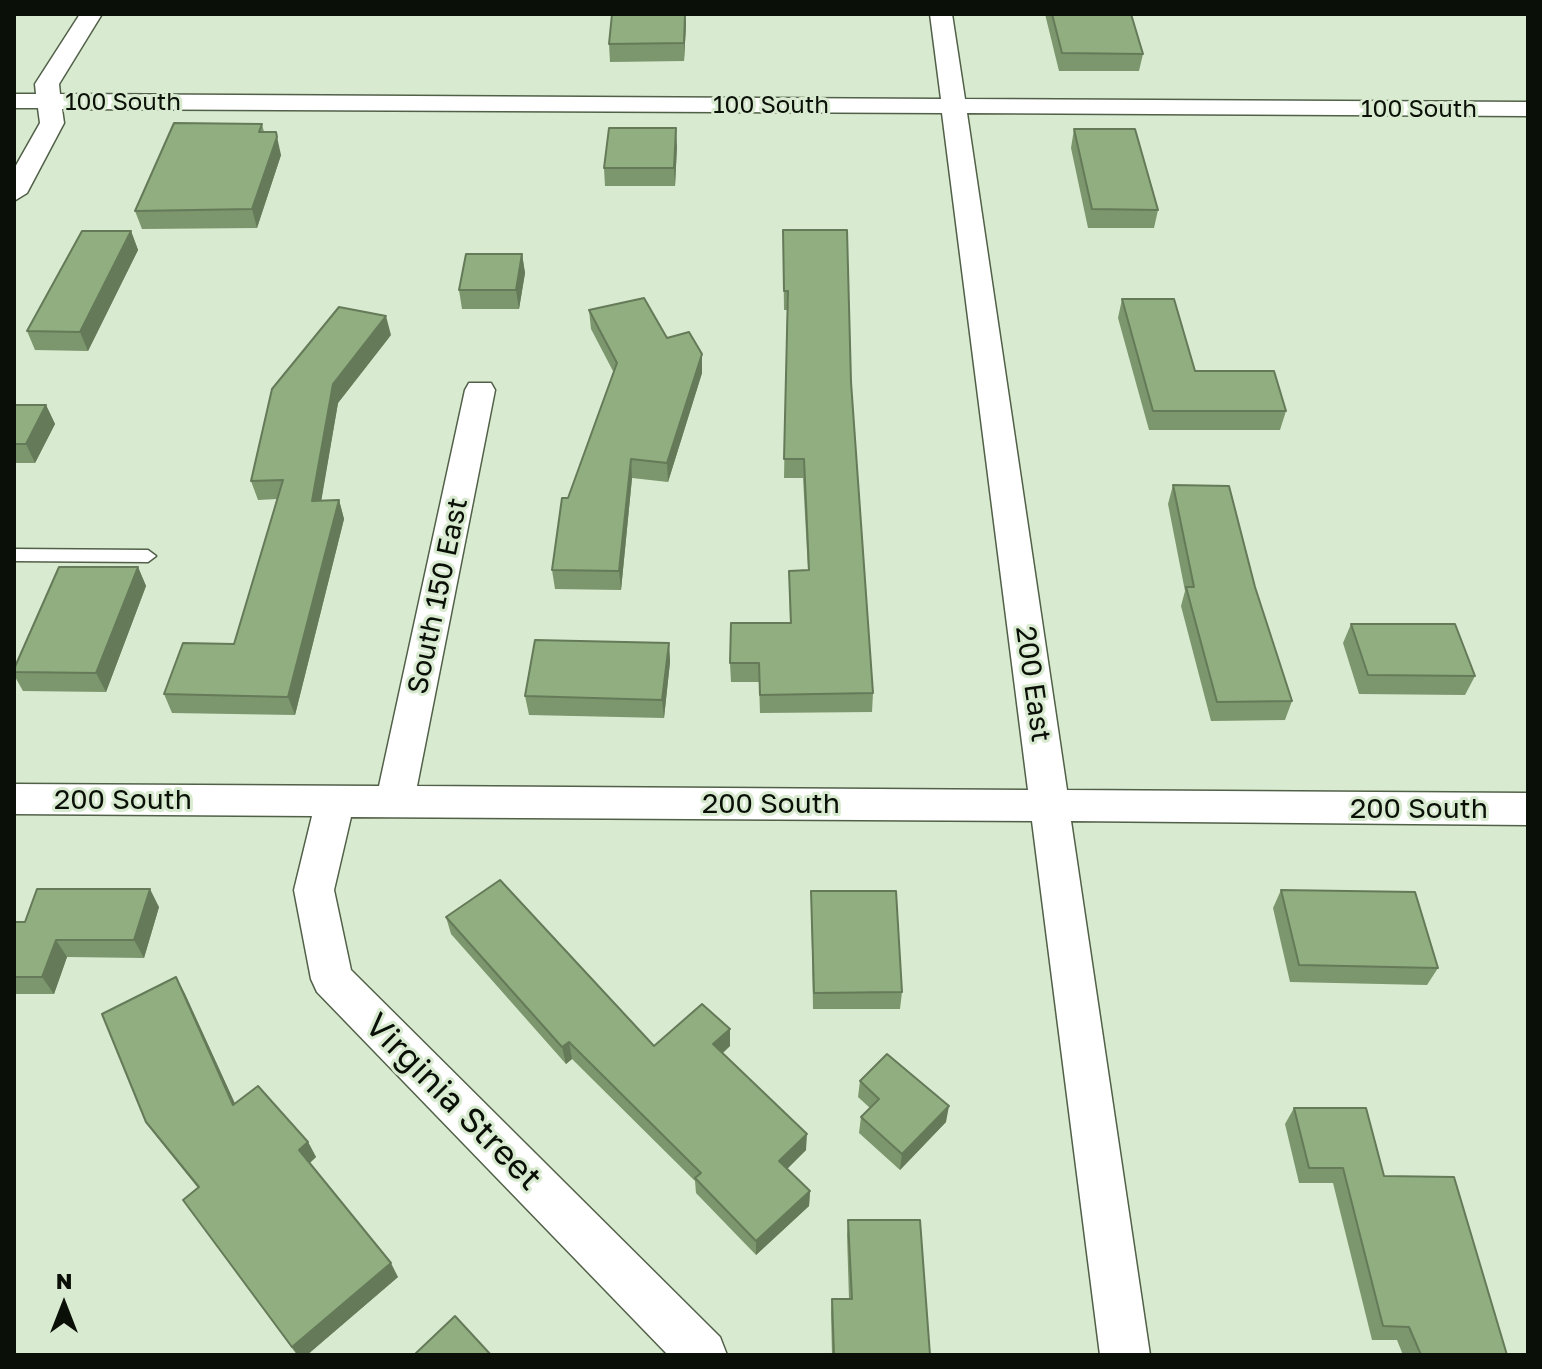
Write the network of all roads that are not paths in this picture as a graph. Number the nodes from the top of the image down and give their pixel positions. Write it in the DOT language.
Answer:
graph roads {
  1 [pos="91,14"];
  2 [pos="941,14"];
  3 [pos="14,101"];
  4 [pos="50,102"];
  5 [pos="953,106"];
  6 [pos="1528,109"];
  7 [pos="14,193"];
  8 [pos="480,390"];
  9 [pos="14,555"];
  10 [pos="148,556"];
  11 [pos="14,799"];
  12 [pos="335,801"];
  13 [pos="395,802"];
  14 [pos="1049,807"];
  15 [pos="1528,809"];
  16 [pos="702,1355"];
  17 [pos="1125,1355"];
  1 -- 4 [label="street"];
  2 -- 5 [label="street, 200 East"];
  3 -- 4 [label="street, 100 South"];
  4 -- 5 [label="street, 100 South"];
  4 -- 7 [label="street"];
  5 -- 6 [label="street, 100 South"];
  5 -- 14 [label="street, 200 East"];
  8 -- 13 [label="street, South 150 East"];
  9 -- 10 [label="lane"];
  11 -- 12 [label="street, 200 South"];
  12 -- 13 [label="street, 200 South"];
  12 -- 16 [label="street, Virginia Street"];
  13 -- 14 [label="street, 200 South"];
  14 -- 15 [label="street, 200 South"];
  14 -- 17 [label="street, 200 East"];
}
